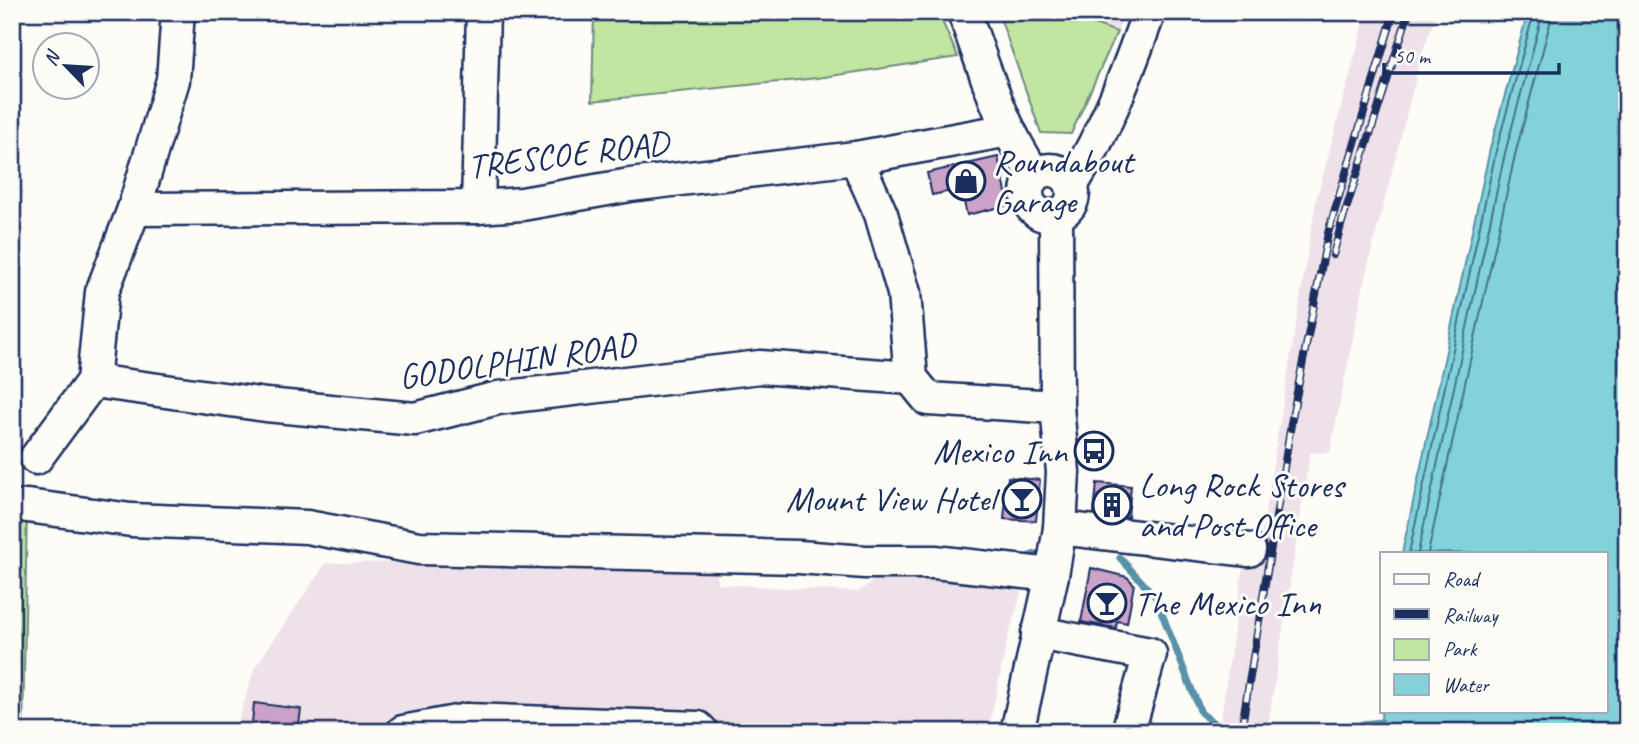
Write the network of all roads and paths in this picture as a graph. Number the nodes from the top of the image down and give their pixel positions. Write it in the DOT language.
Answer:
graph roads {
  1 [pos="178,12"];
  2 [pos="482,12"];
  3 [pos="964,12"];
  4 [pos="1149,12"];
  5 [pos="1009,130"];
  6 [pos="856,158"];
  7 [pos="1035,175"];
  8 [pos="1072,184"];
  9 [pos="478,207"];
  10 [pos="134,209"];
  11 [pos="1056,216"];
  12 [pos="911,378"];
  13 [pos="93,381"];
  14 [pos="1057,407"];
  15 [pos="36,458"];
  16 [pos="27,506"];
  17 [pos="1060,528"];
  18 [pos="1249,550"];
  19 [pos="1052,575"];
  20 [pos="1038,633"];
  21 [pos="467,726"];
  22 [pos="403,732"];
  23 [pos="702,732"];
  24 [pos="1017,732"];
  25 [pos="1128,732"];
  1 -- 10 [label="street"];
  2 -- 9 [label="street"];
  3 -- 5 [label="street"];
  4 -- 8 [label="street"];
  5 -- 6 [label="street, TRESCOE ROAD"];
  5 -- 7 [label="street"];
  6 -- 9 [label="street, TRESCOE ROAD"];
  6 -- 12 [label="street"];
  7 -- 8 [label="street"];
  7 -- 11 [label="street"];
  8 -- 11 [label="street"];
  9 -- 10 [label="street, TRESCOE ROAD"];
  10 -- 13 [label="street"];
  11 -- 14 [label="street"];
  12 -- 13 [label="street, GODOLPHIN ROAD"];
  12 -- 14 [label="street"];
  13 -- 15 [label="street"];
  14 -- 17 [label="street"];
  16 -- 19 [label="street"];
  17 -- 18 [label="street"];
  17 -- 19 [label="street"];
  19 -- 20 [label="street"];
  20 -- 24 [label="street"];
  20 -- 25 [label="street"];
  21 -- 22 [label="street"];
  21 -- 23 [label="street"];
}
